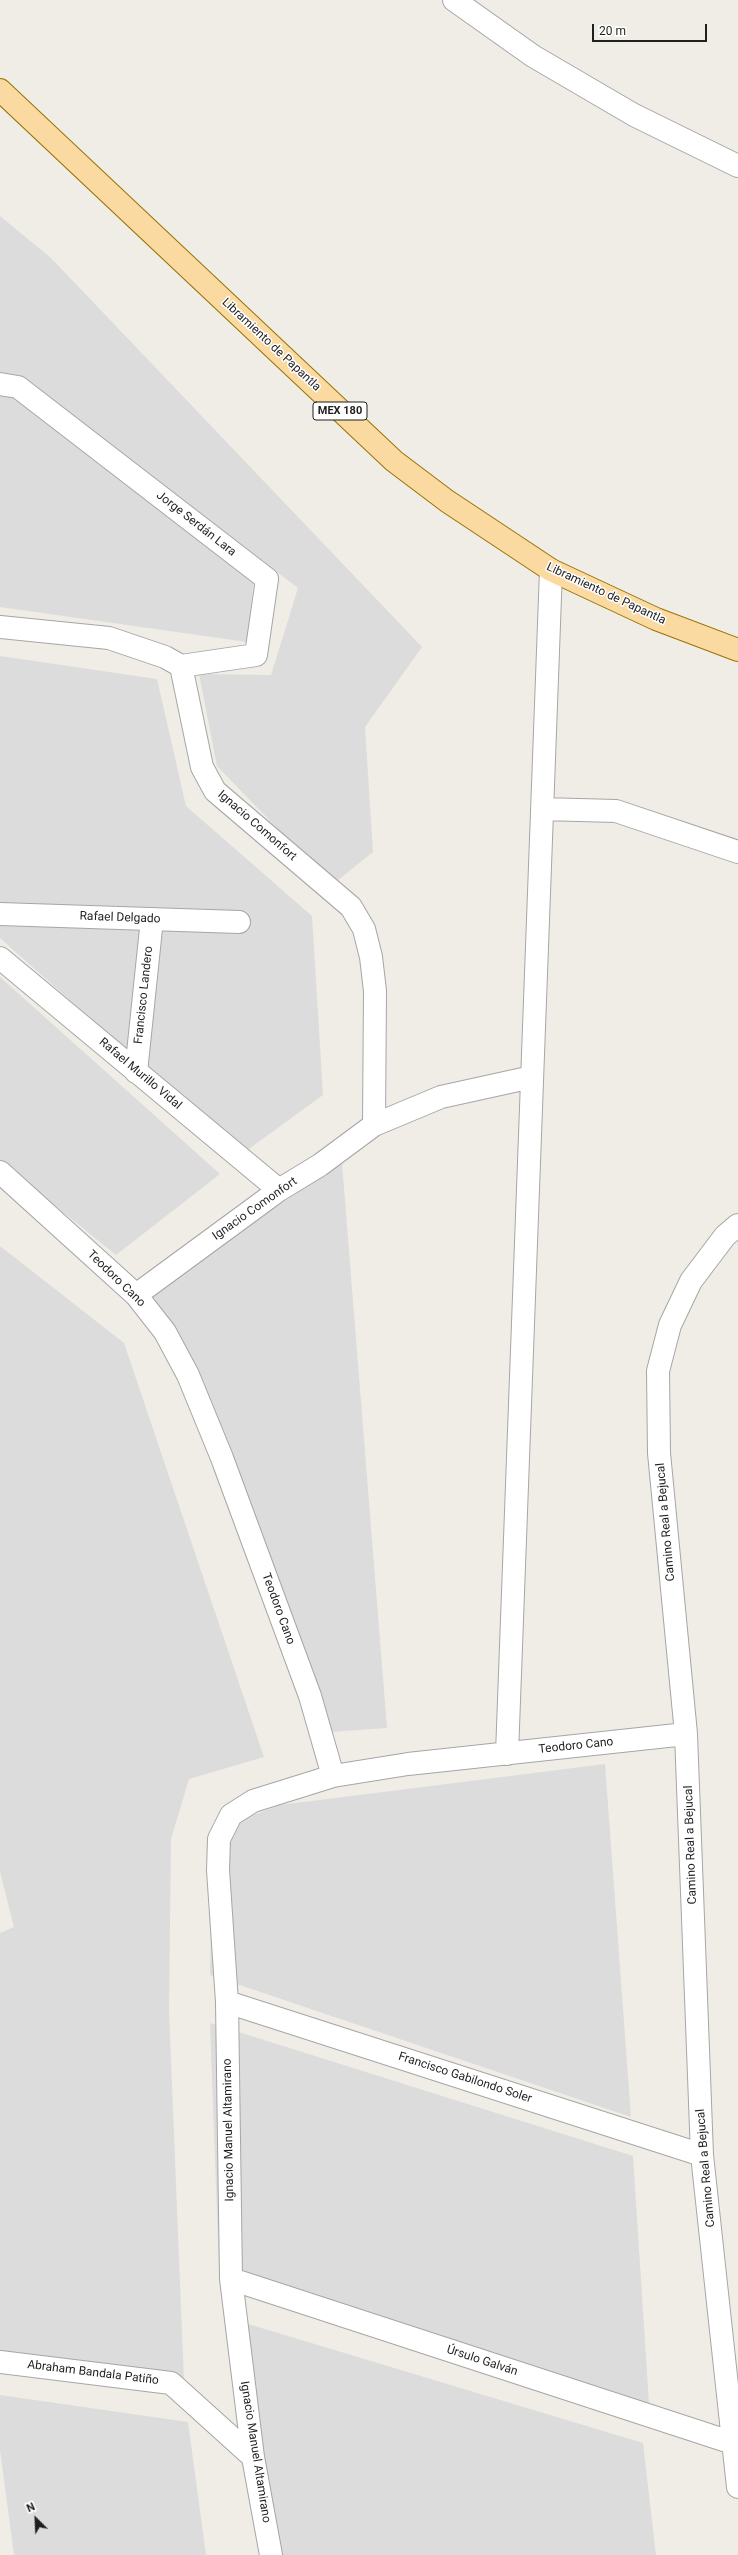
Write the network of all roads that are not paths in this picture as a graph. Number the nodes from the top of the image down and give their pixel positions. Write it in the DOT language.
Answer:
graph roads {
  1 [pos="454,0"];
  2 [pos="0,90"];
  3 [pos="738,166"];
  4 [pos="0,384"];
  5 [pos="551,570"];
  6 [pos="0,627"];
  7 [pos="738,650"];
  8 [pos="180,666"];
  9 [pos="542,809"];
  10 [pos="738,852"];
  11 [pos="0,914"];
  12 [pos="152,919"];
  13 [pos="239,922"];
  14 [pos="0,958"];
  15 [pos="136,1072"];
  16 [pos="532,1077"];
  17 [pos="374,1125"];
  18 [pos="3,1181"];
  19 [pos="279,1190"];
  20 [pos="738,1225"];
  21 [pos="136,1295"];
  22 [pos="686,1734"];
  23 [pos="507,1754"];
  24 [pos="333,1776"];
  25 [pos="227,2002"];
  26 [pos="702,2155"];
  27 [pos="231,2279"];
  28 [pos="0,2362"];
  29 [pos="733,2443"];
  30 [pos="253,2457"];
  31 [pos="738,2488"];
  32 [pos="271,2555"];
  1 -- 3 [label="street"];
  2 -- 5 [label="main road, Libramiento de Papantla / MEX 180"];
  4 -- 8 [label="street, Jorge Serdán Lara"];
  5 -- 7 [label="main road, Libramiento de Papantla / MEX 180"];
  5 -- 9 [label="street"];
  6 -- 8 [label="street"];
  8 -- 17 [label="street, Ignacio Comonfort"];
  9 -- 10 [label="street"];
  9 -- 16 [label="street"];
  11 -- 12 [label="street, Rafael Delgado"];
  12 -- 13 [label="street, Rafael Delgado"];
  12 -- 15 [label="street, Francisco Landero"];
  14 -- 15 [label="street, Rafael Murillo Vidal"];
  15 -- 19 [label="street, Rafael Murillo Vidal"];
  16 -- 17 [label="street, Ignacio Comonfort"];
  16 -- 23 [label="street"];
  17 -- 19 [label="street, Ignacio Comonfort"];
  18 -- 21 [label="street, Teodoro Cano"];
  19 -- 21 [label="street, Ignacio Comonfort"];
  20 -- 22 [label="street, Camino Real a Bejucal"];
  21 -- 24 [label="street, Teodoro Cano"];
  22 -- 23 [label="street, Teodoro Cano"];
  22 -- 26 [label="street, Camino Real a Bejucal"];
  23 -- 24 [label="street, Teodoro Cano"];
  24 -- 25 [label="street, Ignacio Manuel Altamirano"];
  25 -- 26 [label="street, Francisco Gabilondo Soler"];
  25 -- 27 [label="street, Ignacio Manuel Altamirano"];
  26 -- 29 [label="street, Camino Real a Bejucal"];
  27 -- 29 [label="street, Úrsulo Galván"];
  27 -- 30 [label="street, Ignacio Manuel Altamirano"];
  28 -- 30 [label="street, Abraham Bandala Patiño"];
  29 -- 31 [label="street, Camino Real a Bejucal"];
  30 -- 32 [label="street, Ignacio Manuel Altamirano"];
}
